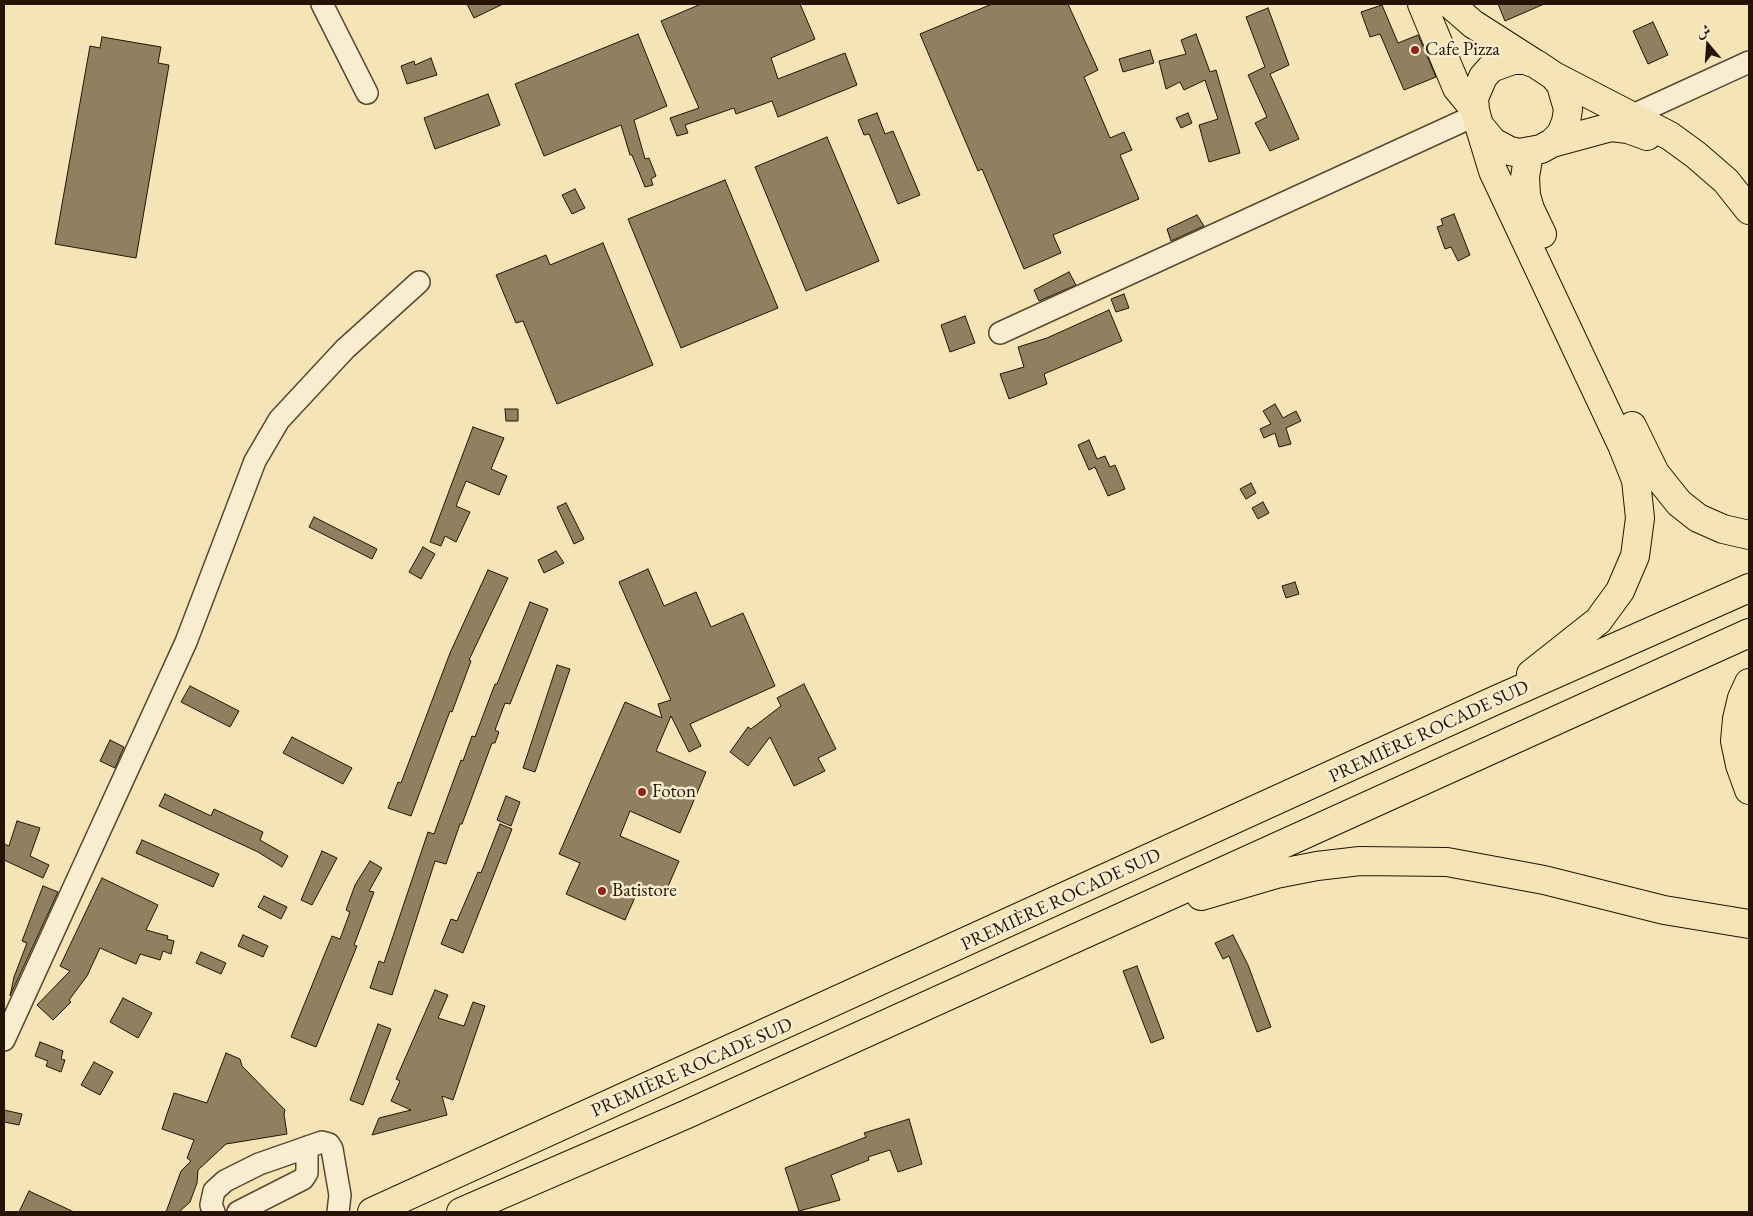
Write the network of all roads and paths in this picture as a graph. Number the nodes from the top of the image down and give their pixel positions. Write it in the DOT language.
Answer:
graph roads {
  1 [pos="322,4"];
  2 [pos="1422,4"];
  3 [pos="1450,4"];
  4 [pos="1749,62"];
  5 [pos="1545,70"];
  6 [pos="367,93"];
  7 [pos="1631,116"];
  8 [pos="1477,117"];
  9 [pos="1541,148"];
  10 [pos="1749,210"];
  11 [pos="1749,230"];
  12 [pos="419,282"];
  13 [pos="1000,333"];
  14 [pos="1749,535"];
  15 [pos="1749,588"];
  16 [pos="1749,634"];
  17 [pos="1749,683"];
  18 [pos="1496,700"];
  19 [pos="1749,790"];
  20 [pos="1113,920"];
  21 [pos="1749,924"];
  22 [pos="4,1040"];
  23 [pos="307,1147"];
  24 [pos="214,1212"];
  25 [pos="238,1212"];
  26 [pos="338,1212"];
  27 [pos="372,1212"];
  28 [pos="461,1212"];
  1 -- 6 [label="lane"];
  2 -- 8 [label="highway"];
  3 -- 5 [label="highway"];
  4 -- 7 [label="lane"];
  5 -- 7 [label="highway"];
  5 -- 8 [label="highway"];
  5 -- 9 [label="highway"];
  7 -- 10 [label="highway"];
  8 -- 9 [label="highway"];
  8 -- 13 [label="lane"];
  8 -- 18 [label="highway"];
  9 -- 11 [label="highway"];
  9 -- 14 [label="highway"];
  12 -- 22 [label="lane"];
  15 -- 18 [label="highway, PREMIÈRE ROCADE SUD"];
  16 -- 20 [label="highway, PREMIÈRE ROCADE SUD"];
  17 -- 19 [label="highway"];
  18 -- 27 [label="highway, PREMIÈRE ROCADE SUD"];
  20 -- 21 [label="highway"];
  20 -- 28 [label="highway, PREMIÈRE ROCADE SUD"];
  23 -- 24 [label="lane"];
  23 -- 25 [label="lane"];
  23 -- 26 [label="lane"];
}
